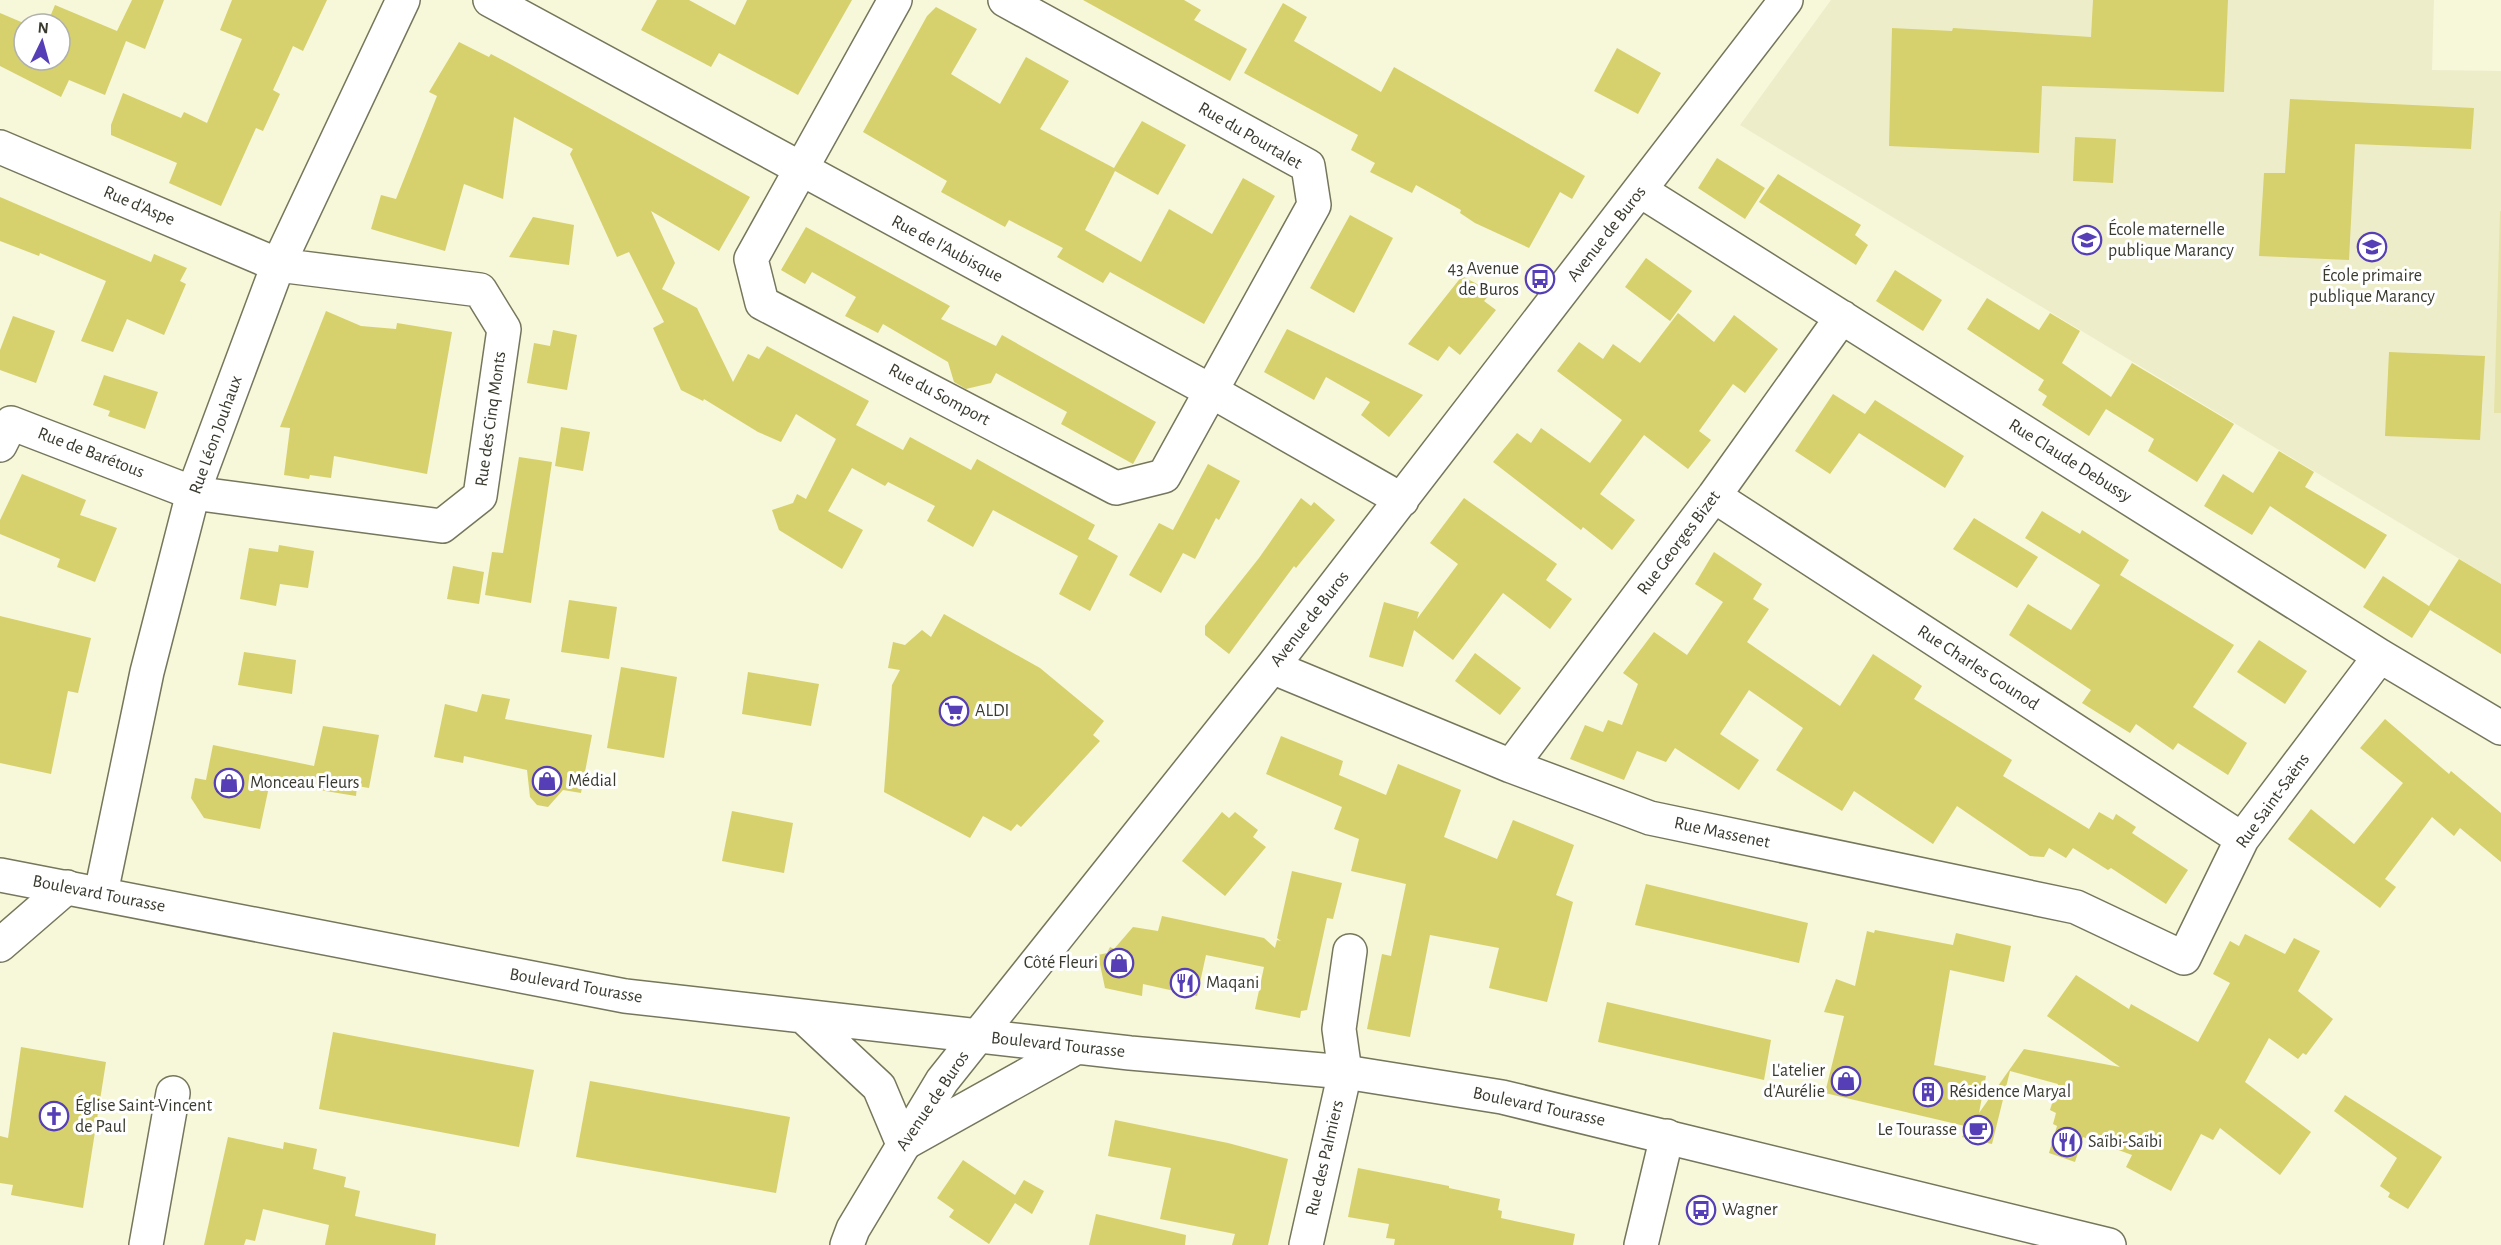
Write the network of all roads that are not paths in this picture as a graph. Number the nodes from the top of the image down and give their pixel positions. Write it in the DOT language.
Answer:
graph roads {
  1 [pos="403,0"];
  2 [pos="490,0"];
  3 [pos="895,0"];
  4 [pos="1005,0"];
  5 [pos="1786,0"];
  6 [pos="0,147"];
  7 [pos="801,171"];
  8 [pos="1641,191"];
  9 [pos="278,265"];
  10 [pos="1842,317"];
  11 [pos="1211,391"];
  12 [pos="0,445"];
  13 [pos="193,493"];
  14 [pos="1714,496"];
  15 [pos="1402,500"];
  16 [pos="2380,656"];
  17 [pos="1272,667"];
  18 [pos="2501,728"];
  19 [pos="1511,766"];
  20 [pos="2242,839"];
  21 [pos="0,875"];
  22 [pos="67,887"];
  23 [pos="101,894"];
  24 [pos="0,945"];
  25 [pos="1350,951"];
  26 [pos="2184,958"];
  27 [pos="804,1017"];
  28 [pos="977,1036"];
  29 [pos="1077,1047"];
  30 [pos="1345,1072"];
  31 [pos="173,1093"];
  32 [pos="1667,1136"];
  33 [pos="903,1144"];
  34 [pos="146,1245"];
  35 [pos="847,1245"];
  36 [pos="1306,1245"];
  37 [pos="1641,1245"];
  38 [pos="2109,1245"];
  1 -- 9 [label="street, Rue Léon Jouhaux"];
  2 -- 7 [label="street, Rue de l'Aubisque"];
  3 -- 7 [label="street"];
  4 -- 11 [label="street, Rue du Pourtalet"];
  5 -- 8 [label="street, Avenue de Buros"];
  6 -- 9 [label="street, Rue d'Aspe"];
  7 -- 11 [label="street, Rue de l'Aubisque"];
  7 -- 11 [label="street, Rue du Somport"];
  8 -- 10 [label="street, Rue Claude Debussy"];
  8 -- 15 [label="street, Avenue de Buros"];
  9 -- 13 [label="street, Rue Léon Jouhaux"];
  9 -- 13 [label="street, Rue des Cinq Monts"];
  10 -- 14 [label="street, Rue Georges Bizet"];
  10 -- 16 [label="street, Rue Claude Debussy"];
  11 -- 15 [label="street, Rue de l'Aubisque"];
  12 -- 13 [label="street, Rue de Barétous"];
  13 -- 23 [label="street, Rue Léon Jouhaux"];
  14 -- 19 [label="street, Rue Georges Bizet"];
  14 -- 20 [label="street, Rue Charles Gounod"];
  15 -- 17 [label="street, Avenue de Buros"];
  16 -- 18 [label="street, Rue Claude Debussy"];
  16 -- 20 [label="street, Rue Saint-Saëns"];
  17 -- 19 [label="street, Rue Massenet"];
  17 -- 28 [label="street, Avenue de Buros"];
  19 -- 26 [label="street, Rue Massenet"];
  20 -- 26 [label="street, Rue Saint-Saëns"];
  21 -- 22 [label="street, Boulevard Tourasse"];
  22 -- 23 [label="street, Boulevard Tourasse"];
  22 -- 24 [label="street"];
  23 -- 27 [label="street, Boulevard Tourasse"];
  25 -- 30 [label="street"];
  27 -- 28 [label="street, Boulevard Tourasse"];
  27 -- 33 [label="street"];
  28 -- 29 [label="street, Boulevard Tourasse"];
  28 -- 33 [label="street, Avenue de Buros"];
  29 -- 30 [label="street, Boulevard Tourasse"];
  29 -- 33 [label="street"];
  30 -- 32 [label="street, Boulevard Tourasse"];
  30 -- 36 [label="street, Rue des Palmiers"];
  31 -- 34 [label="street"];
  32 -- 37 [label="street"];
  32 -- 38 [label="street, Boulevard Tourasse"];
  33 -- 35 [label="street, Avenue de Buros"];
}
